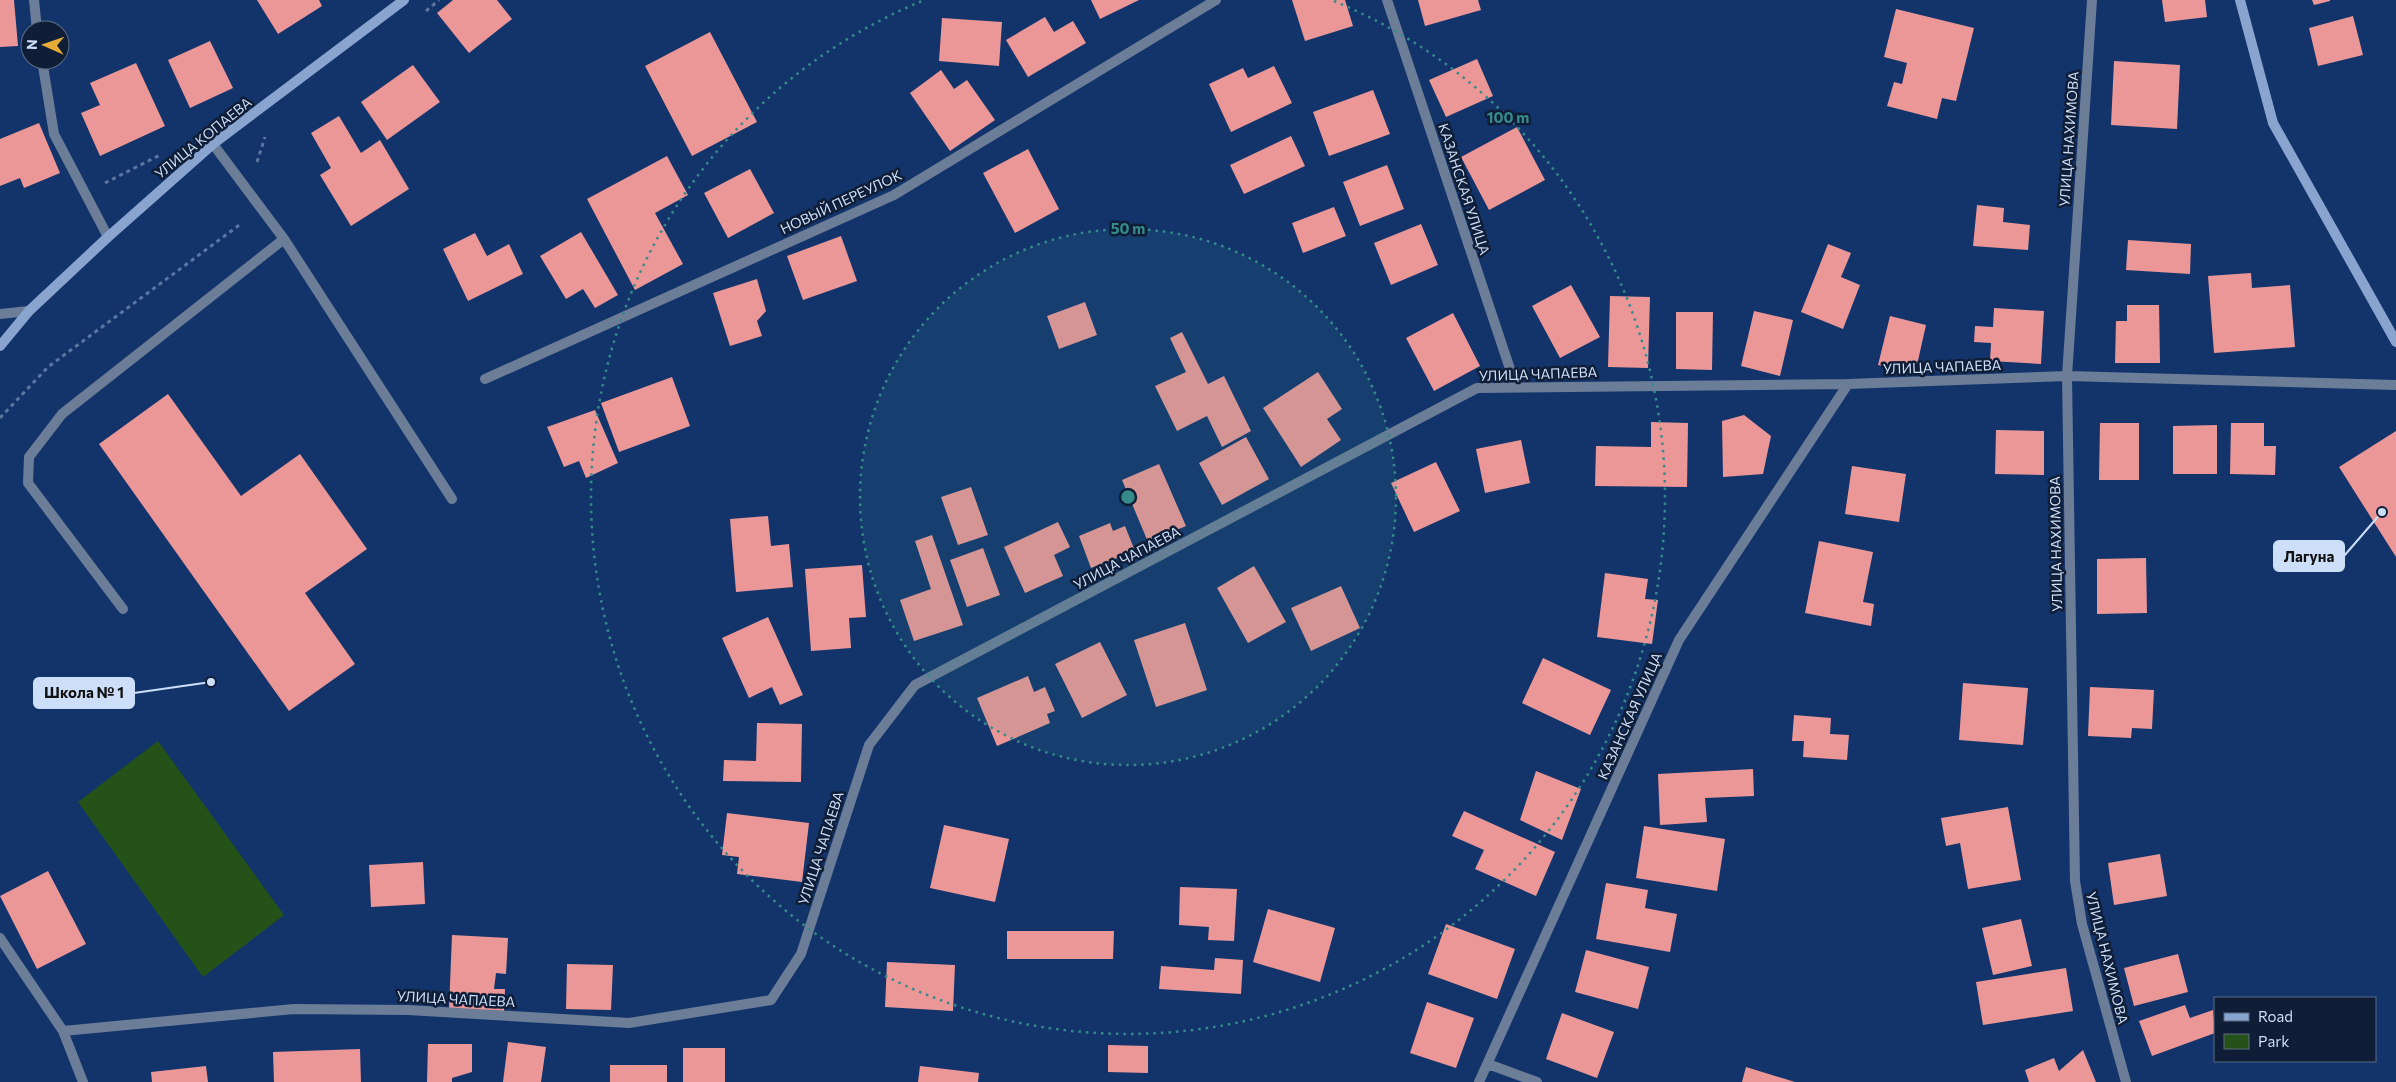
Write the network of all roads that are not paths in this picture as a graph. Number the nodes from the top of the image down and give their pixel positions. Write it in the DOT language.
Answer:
graph roads {
  1 [pos="34,0"];
  2 [pos="404,0"];
  3 [pos="1216,0"];
  4 [pos="1387,0"];
  5 [pos="2092,0"];
  6 [pos="2240,0"];
  7 [pos="37,20"];
  8 [pos="44,70"];
  9 [pos="214,144"];
  10 [pos="108,237"];
  11 [pos="284,239"];
  12 [pos="29,311"];
  13 [pos="0,314"];
  14 [pos="2396,342"];
  15 [pos="0,346"];
  16 [pos="2067,376"];
  17 [pos="485,378"];
  18 [pos="1848,384"];
  19 [pos="2396,385"];
  20 [pos="1516,387"];
  21 [pos="452,499"];
  22 [pos="123,609"];
  23 [pos="0,938"];
  24 [pos="63,1031"];
  25 [pos="1488,1064"];
  26 [pos="83,1082"];
  27 [pos="1479,1082"];
  28 [pos="1537,1082"];
  29 [pos="2126,1082"];
  1 -- 7 [label="street"];
  2 -- 9 [label="main road, УЛИЦА КОПАЕВА"];
  3 -- 17 [label="street, НОВЫЙ ПЕРЕУЛОК"];
  4 -- 20 [label="street, КАЗАНСКАЯ УЛИЦА"];
  5 -- 16 [label="street, УЛИЦА НАХИМОВА"];
  6 -- 14 [label="main road"];
  8 -- 10 [label="street"];
  9 -- 10 [label="main road, УЛИЦА КОПАЕВА"];
  9 -- 11 [label="street"];
  10 -- 12 [label="main road, УЛИЦА КОПАЕВА"];
  11 -- 21 [label="street"];
  11 -- 22 [label="street"];
  12 -- 13 [label="street"];
  12 -- 15 [label="main road, УЛИЦА КОПАЕВА"];
  16 -- 18 [label="street, УЛИЦА ЧАПАЕВА"];
  16 -- 19 [label="street, УЛИЦА ЧАПАЕВА"];
  16 -- 29 [label="street, УЛИЦА НАХИМОВА"];
  18 -- 20 [label="street, УЛИЦА ЧАПАЕВА"];
  18 -- 25 [label="street, КАЗАНСКАЯ УЛИЦА"];
  20 -- 24 [label="street, УЛИЦА ЧАПАЕВА"];
  23 -- 24 [label="street"];
  24 -- 26 [label="street"];
  25 -- 27 [label="street, КАЗАНСКАЯ УЛИЦА"];
  25 -- 28 [label="street"];
}
